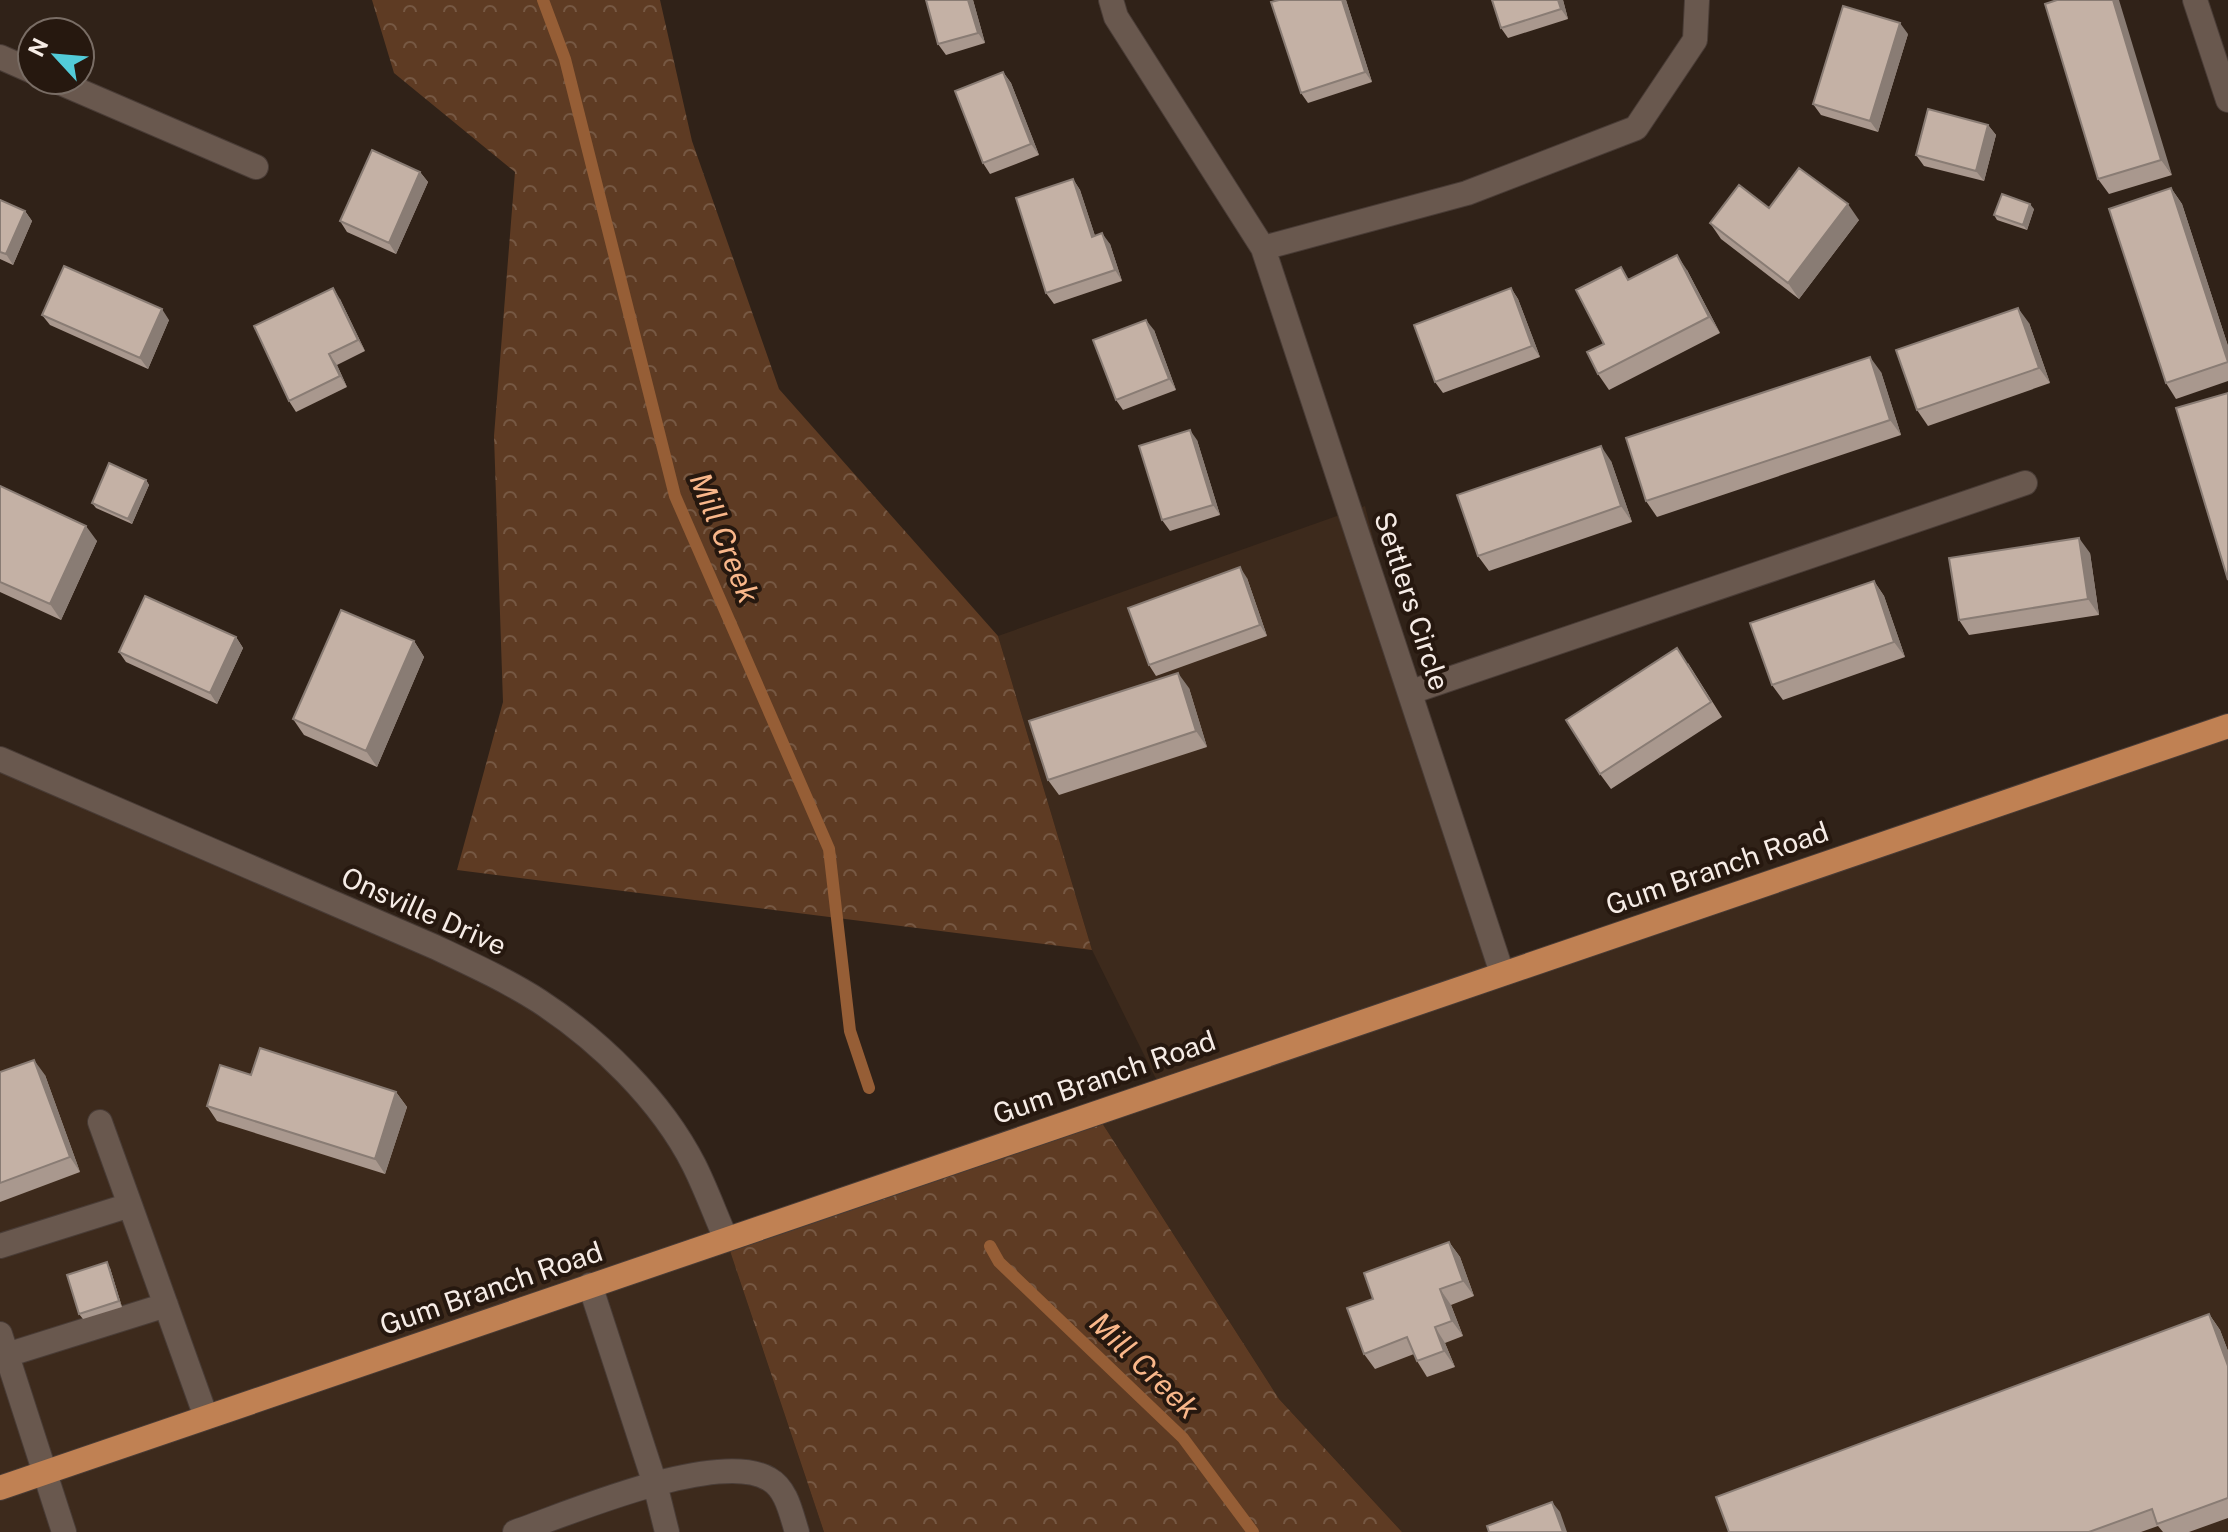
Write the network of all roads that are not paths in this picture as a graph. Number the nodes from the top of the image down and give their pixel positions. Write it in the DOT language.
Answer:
graph roads {
  1 [pos="1111,0"];
  2 [pos="1697,0"];
  3 [pos="2195,0"];
  4 [pos="91,96"];
  5 [pos="2228,100"];
  6 [pos="256,167"];
  7 [pos="1263,248"];
  8 [pos="2025,483"];
  9 [pos="1411,692"];
  10 [pos="2228,726"];
  11 [pos="0,759"];
  12 [pos="1502,973"];
  13 [pos="100,1122"];
  14 [pos="130,1205"];
  15 [pos="726,1239"];
  16 [pos="0,1246"];
  17 [pos="590,1285"];
  18 [pos="166,1305"];
  19 [pos="2,1348"];
  20 [pos="206,1417"];
  21 [pos="46,1472"];
  22 [pos="655,1484"];
  23 [pos="0,1488"];
  24 [pos="64,1532"];
  25 [pos="515,1532"];
  26 [pos="667,1532"];
  27 [pos="797,1532"];
  1 -- 7 [label="street, Settlers Circle"];
  2 -- 7 [label="street"];
  3 -- 5 [label="street"];
  4 -- 6 [label="street"];
  7 -- 9 [label="street, Settlers Circle"];
  8 -- 9 [label="street"];
  9 -- 12 [label="street, Settlers Circle"];
  10 -- 12 [label="main road, Gum Branch Road"];
  11 -- 15 [label="street, Onsville Drive"];
  12 -- 15 [label="main road, Gum Branch Road"];
  13 -- 14 [label="street"];
  14 -- 16 [label="street"];
  14 -- 18 [label="street"];
  15 -- 17 [label="main road, Gum Branch Road"];
  17 -- 20 [label="main road, Gum Branch Road"];
  17 -- 22 [label="street"];
  18 -- 19 [label="street"];
  18 -- 20 [label="street"];
  19 -- 21 [label="street"];
  20 -- 21 [label="main road, Gum Branch Road"];
  21 -- 23 [label="main road, Gum Branch Road"];
  21 -- 24 [label="street"];
  22 -- 25 [label="street"];
  22 -- 26 [label="street"];
  22 -- 27 [label="street"];
}
